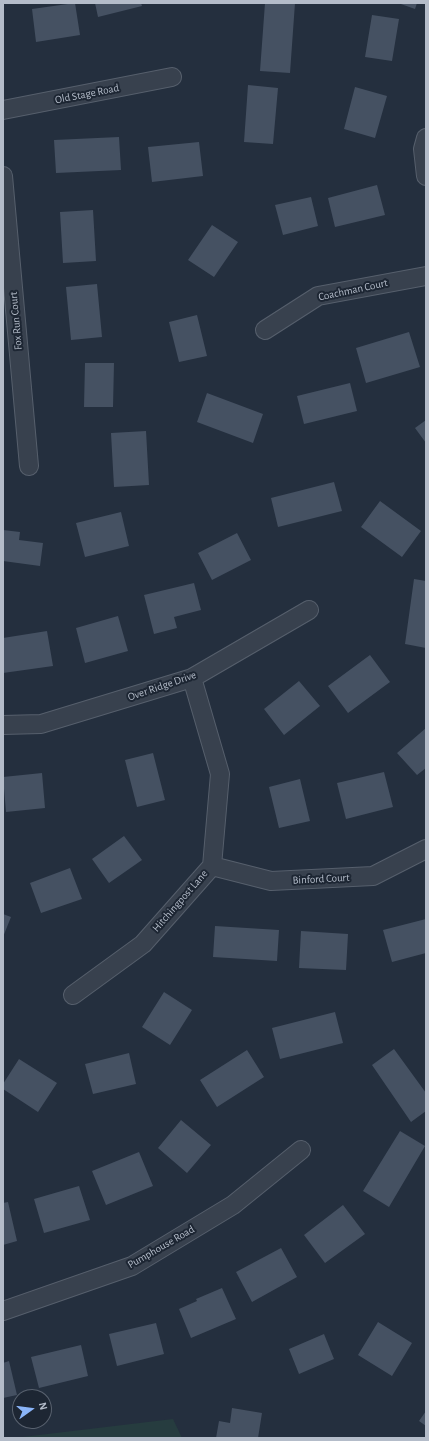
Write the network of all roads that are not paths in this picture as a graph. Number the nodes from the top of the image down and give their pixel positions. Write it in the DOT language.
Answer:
graph roads {
  1 [pos="172,77"];
  2 [pos="3,110"];
  3 [pos="426,138"];
  4 [pos="3,176"];
  5 [pos="426,176"];
  6 [pos="426,276"];
  7 [pos="265,330"];
  8 [pos="29,466"];
  9 [pos="309,610"];
  10 [pos="192,678"];
  11 [pos="3,725"];
  12 [pos="426,849"];
  13 [pos="212,866"];
  14 [pos="73,995"];
  15 [pos="301,1150"];
  16 [pos="3,1311"];
  1 -- 2 [label="street, Old Stage Road"];
  3 -- 5 [label="street"];
  4 -- 8 [label="street, Fox Run Court"];
  6 -- 7 [label="street, Coachman Court"];
  9 -- 10 [label="street, Over Ridge Drive"];
  10 -- 11 [label="street, Over Ridge Drive"];
  10 -- 13 [label="street, Hitchingpost Lane"];
  12 -- 13 [label="street, Binford Court"];
  13 -- 14 [label="street, Hitchingpost Lane"];
  15 -- 16 [label="street, Pumphouse Road"];
}
